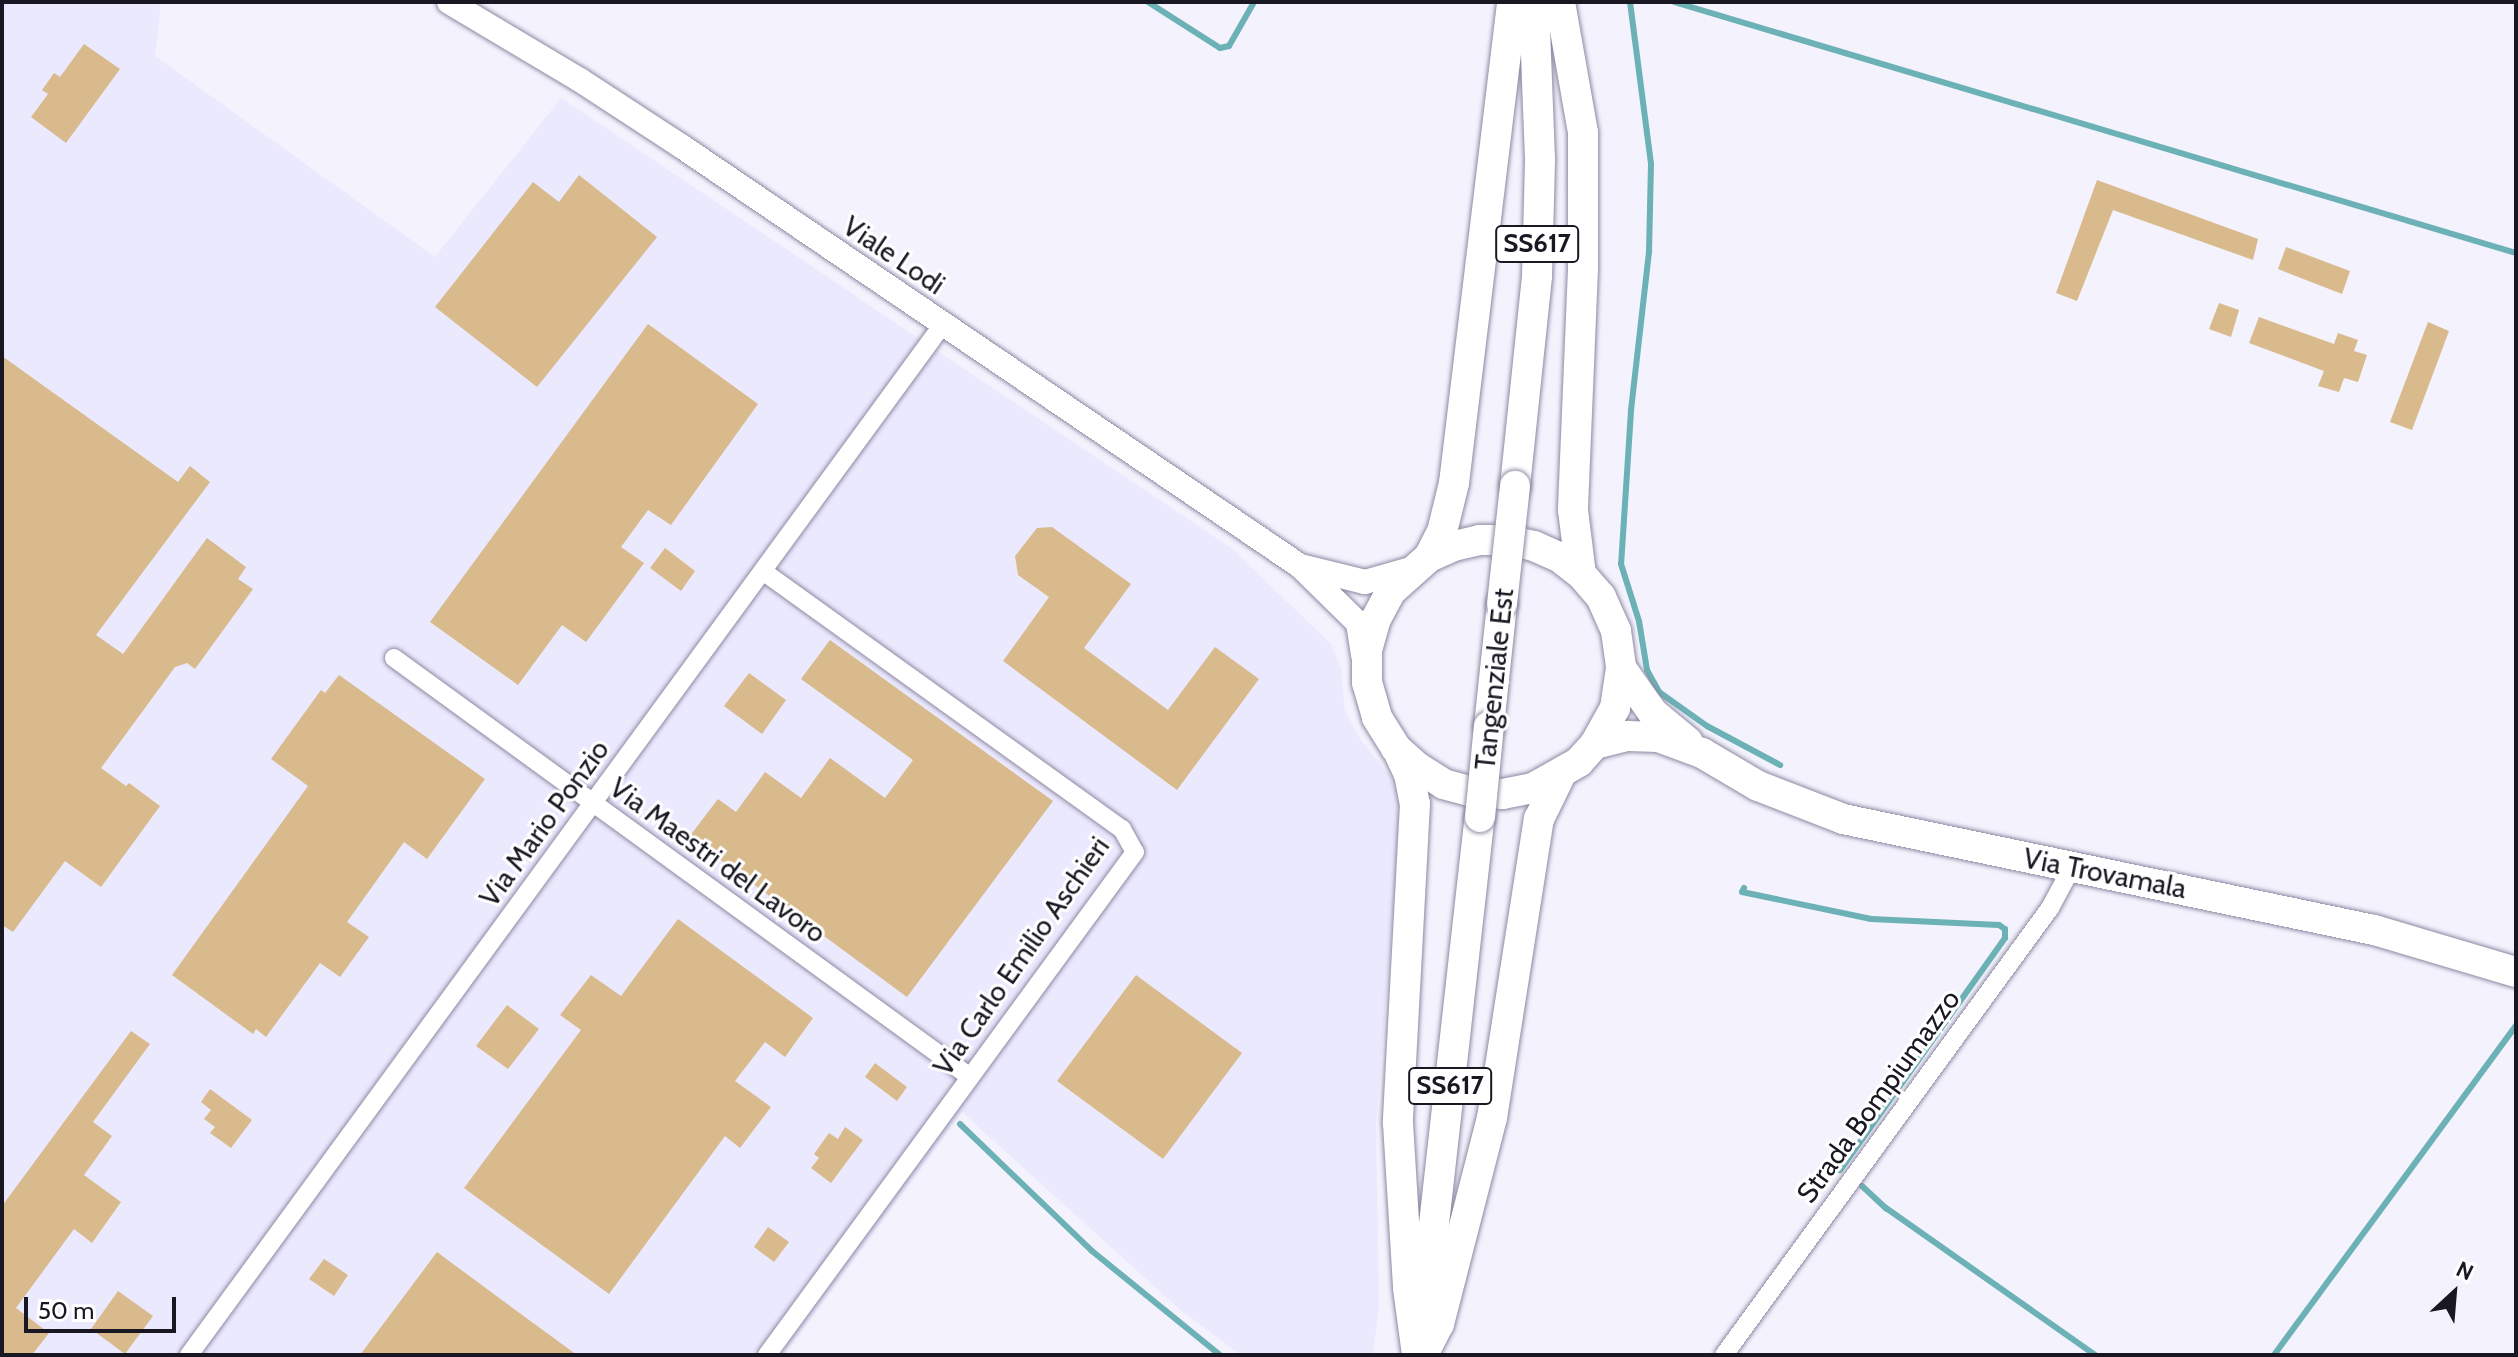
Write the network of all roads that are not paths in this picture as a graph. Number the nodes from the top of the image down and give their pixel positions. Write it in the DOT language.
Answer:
graph roads {
  1 [pos="449,2"];
  2 [pos="1512,2"];
  3 [pos="1534,2"];
  4 [pos="1560,2"];
  5 [pos="943,324"];
  6 [pos="1422,562"];
  7 [pos="1300,566"];
  8 [pos="764,572"];
  9 [pos="1581,574"];
  10 [pos="394,658"];
  11 [pos="1621,668"];
  12 [pos="1367,683"];
  13 [pos="1595,744"];
  14 [pos="1396,748"];
  15 [pos="1702,753"];
  16 [pos="1560,776"];
  17 [pos="592,804"];
  18 [pos="2072,867"];
  19 [pos="2516,972"];
  20 [pos="970,1077"];
  21 [pos="189,1355"];
  22 [pos="767,1355"];
  23 [pos="1419,1355"];
  24 [pos="1724,1355"];
  1 -- 5 [label="street, Viale Lodi"];
  2 -- 6 [label="main road"];
  3 -- 23 [label="main road, Tangenziale Est / SS617, bridge"];
  4 -- 9 [label="main road"];
  5 -- 7 [label="street, Viale Lodi"];
  5 -- 8 [label="street, Via Mario Ponzio"];
  6 -- 7 [label="street, Viale Lodi"];
  6 -- 9 [label="main road"];
  6 -- 12 [label="main road"];
  7 -- 12 [label="street, Viale Lodi"];
  8 -- 17 [label="street, Via Mario Ponzio"];
  8 -- 20 [label="street, Via Carlo Emilio Aschieri"];
  9 -- 11 [label="main road"];
  10 -- 17 [label="street, Via Maestri del Lavoro"];
  11 -- 13 [label="main road"];
  11 -- 15 [label="main road, Via Trovamala"];
  12 -- 14 [label="main road"];
  13 -- 15 [label="main road, Via Trovamala"];
  13 -- 16 [label="main road"];
  14 -- 16 [label="main road"];
  14 -- 23 [label="main road"];
  15 -- 18 [label="main road, Via Trovamala"];
  16 -- 23 [label="main road"];
  17 -- 20 [label="street, Via Maestri del Lavoro"];
  17 -- 21 [label="street, Via Mario Ponzio"];
  18 -- 19 [label="main road, Via Trovamala"];
  18 -- 24 [label="street, Strada Bompiumazzo"];
  20 -- 22 [label="street, Via Carlo Emilio Aschieri"];
}
